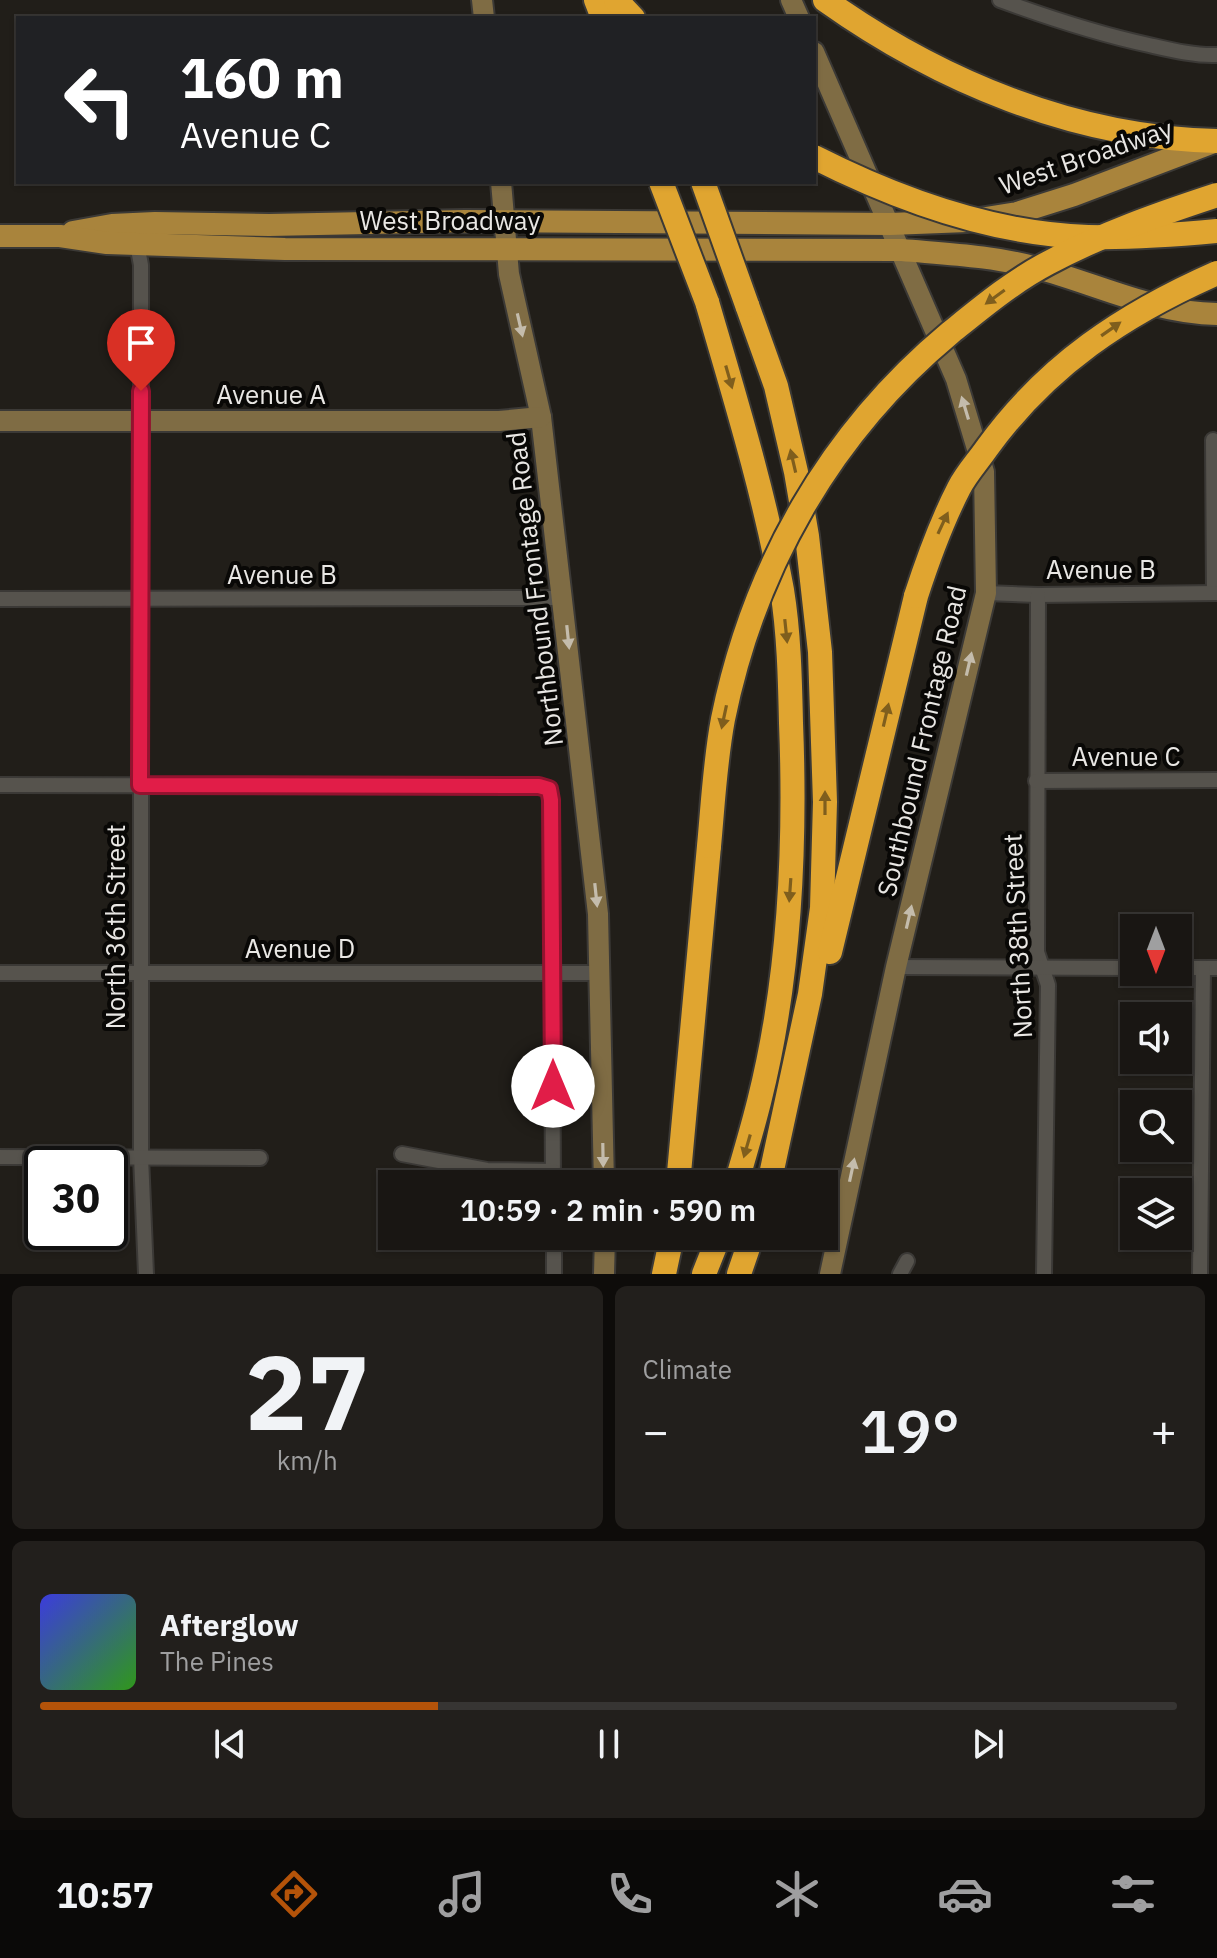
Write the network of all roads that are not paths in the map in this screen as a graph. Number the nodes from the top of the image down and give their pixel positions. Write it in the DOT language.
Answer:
graph roads {
  1 [pos="616,0"];
  2 [pos="825,0"];
  3 [pos="1000,0"];
  4 [pos="631,16"];
  5 [pos="1217,55"];
  6 [pos="816,57"];
  7 [pos="1217,141"];
  8 [pos="816,158"];
  9 [pos="501,184"];
  10 [pos="662,184"];
  11 [pos="704,184"];
  12 [pos="1217,195"];
  13 [pos="505,222"];
  14 [pos="890,224"];
  15 [pos="1217,231"];
  16 [pos="0,236"];
  17 [pos="60,236"];
  18 [pos="137,244"];
  19 [pos="506,248"];
  20 [pos="902,250"];
  21 [pos="1217,273"];
  22 [pos="1217,314"];
  23 [pos="541,417"];
  24 [pos="0,421"];
  25 [pos="140,421"];
  26 [pos="1213,440"];
  27 [pos="986,593"];
  28 [pos="1215,593"];
  29 [pos="1038,595"];
  30 [pos="563,598"];
  31 [pos="0,599"];
  32 [pos="140,599"];
  33 [pos="1217,780"];
  34 [pos="1036,781"];
  35 [pos="0,785"];
  36 [pos="140,785"];
  37 [pos="896,967"];
  38 [pos="1120,968"];
  39 [pos="1210,968"];
  40 [pos="1043,969"];
  41 [pos="554,972"];
  42 [pos="0,973"];
  43 [pos="140,973"];
  44 [pos="600,973"];
  45 [pos="797,1061"];
  46 [pos="402,1154"];
  47 [pos="0,1157"];
  48 [pos="141,1157"];
  49 [pos="260,1158"];
  50 [pos="487,1170"];
  51 [pos="553,1170"];
  52 [pos="604,1170"];
  53 [pos="679,1170"];
  54 [pos="740,1170"];
  55 [pos="772,1170"];
  56 [pos="554,1250"];
  57 [pos="605,1250"];
  58 [pos="669,1250"];
  59 [pos="713,1250"];
  60 [pos="747,1250"];
  61 [pos="146,1274"];
  62 [pos="554,1274"];
  63 [pos="604,1274"];
  64 [pos="664,1274"];
  65 [pos="704,1274"];
  66 [pos="739,1274"];
  67 [pos="830,1274"];
  68 [pos="1044,1274"];
  69 [pos="1200,1274"];
  1 -- 4 [label="highway"];
  2 -- 7 [label="highway"];
  3 -- 5 [label="street"];
  6 -- 14 [label="street, Southbound Frontage Road"];
  7 -- 14 [label="main road, West Broadway"];
  8 -- 15 [label="highway, bridge"];
  9 -- 13 [label="street, Northbound Frontage Road"];
  10 -- 54 [label="highway, one-way, bridge"];
  45 -- 11 [label="highway, one-way, bridge"];
  12 -- 53 [label="highway, one-way, bridge"];
  13 -- 14 [label="main road, West Broadway"];
  13 -- 17 [label="main road, West Broadway"];
  13 -- 19 [label="street, Northbound Frontage Road"];
  14 -- 20 [label="street, Southbound Frontage Road"];
  16 -- 17 [label="main road, West Broadway"];
  17 -- 18 [label="main road, West Broadway"];
  18 -- 19 [label="main road, West Broadway"];
  18 -- 25 [label="street, North 36th Street"];
  19 -- 20 [label="main road, West Broadway"];
  19 -- 23 [label="street, Northbound Frontage Road, one-way"];
  20 -- 22 [label="main road, West Broadway"];
  27 -- 20 [label="street, Southbound Frontage Road, one-way"];
  45 -- 21 [label="highway, one-way, bridge"];
  23 -- 25 [label="street, Avenue A"];
  23 -- 30 [label="street, Northbound Frontage Road"];
  24 -- 25 [label="street, Avenue A"];
  25 -- 32 [label="street, North 36th Street"];
  26 -- 28 [label="street"];
  27 -- 29 [label="street, Avenue B"];
  37 -- 27 [label="street, Southbound Frontage Road, one-way"];
  28 -- 29 [label="street, Avenue B"];
  29 -- 34 [label="street, North 38th Street"];
  30 -- 32 [label="street, Avenue B"];
  30 -- 44 [label="street, Northbound Frontage Road, one-way"];
  31 -- 32 [label="street, Avenue B"];
  32 -- 36 [label="street, North 36th Street"];
  33 -- 34 [label="street, Avenue C"];
  34 -- 40 [label="street, North 38th Street"];
  35 -- 36 [label="street"];
  36 -- 41 [label="street"];
  36 -- 43 [label="street, North 36th Street"];
  37 -- 40 [label="street"];
  67 -- 37 [label="street, Southbound Frontage Road, one-way"];
  38 -- 40 [label="street"];
  39 -- 69 [label="street"];
  40 -- 68 [label="street, North 38th Street"];
  41 -- 43 [label="street, Avenue D"];
  41 -- 44 [label="street, Avenue D"];
  41 -- 51 [label="street"];
  42 -- 43 [label="street, Avenue D"];
  43 -- 48 [label="street, North 36th Street"];
  44 -- 52 [label="street, Northbound Frontage Road, one-way"];
  45 -- 55 [label="highway"];
  46 -- 50 [label="street"];
  47 -- 48 [label="street"];
  48 -- 49 [label="street"];
  48 -- 61 [label="street, North 36th Street"];
  56 -- 62 [label="street"];
  57 -- 63 [label="street"];
  58 -- 64 [label="highway"];
  59 -- 65 [label="highway"];
  60 -- 66 [label="highway"];
}
